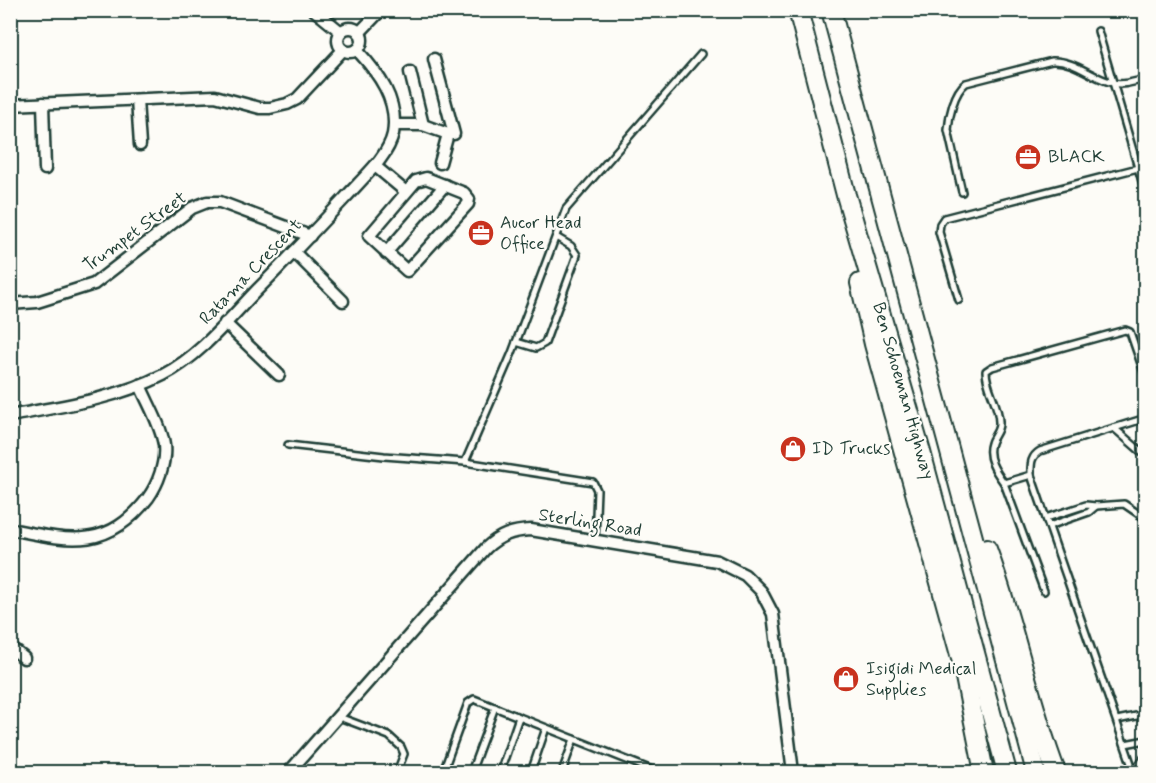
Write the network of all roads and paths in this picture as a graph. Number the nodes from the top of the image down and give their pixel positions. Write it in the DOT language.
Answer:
graph roads {
  1 [pos="314,10"];
  2 [pos="381,10"];
  3 [pos="798,10"];
  4 [pos="831,10"];
  5 [pos="1098,31"];
  6 [pos="341,32"];
  7 [pos="359,33"];
  8 [pos="343,50"];
  9 [pos="357,50"];
  10 [pos="701,54"];
  11 [pos="434,59"];
  12 [pos="410,72"];
  13 [pos="1146,79"];
  14 [pos="1114,84"];
  15 [pos="138,100"];
  16 [pos="43,104"];
  17 [pos="10,105"];
  18 [pos="394,125"];
  19 [pos="423,125"];
  20 [pos="448,134"];
  21 [pos="140,145"];
  22 [pos="440,163"];
  23 [pos="375,166"];
  24 [pos="1138,168"];
  25 [pos="45,169"];
  26 [pos="445,185"];
  27 [pos="406,192"];
  28 [pos="962,192"];
  29 [pos="846,195"];
  30 [pos="1146,195"];
  31 [pos="310,236"];
  32 [pos="556,237"];
  33 [pos="294,252"];
  34 [pos="386,253"];
  35 [pos="959,300"];
  36 [pos="343,301"];
  37 [pos="10,304"];
  38 [pos="225,323"];
  39 [pos="516,342"];
  40 [pos="279,375"];
  41 [pos="1146,378"];
  42 [pos="140,385"];
  43 [pos="10,416"];
  44 [pos="1146,418"];
  45 [pos="1114,428"];
  46 [pos="288,445"];
  47 [pos="1146,456"];
  48 [pos="465,462"];
  49 [pos="1031,476"];
  50 [pos="1004,483"];
  51 [pos="960,487"];
  52 [pos="1096,506"];
  53 [pos="1046,518"];
  54 [pos="1146,519"];
  55 [pos="1049,526"];
  56 [pos="10,529"];
  57 [pos="595,541"];
  58 [pos="1044,591"];
  59 [pos="10,647"];
  60 [pos="24,658"];
  61 [pos="962,662"];
  62 [pos="495,707"];
  63 [pos="1146,714"];
  64 [pos="338,716"];
  65 [pos="519,717"];
  66 [pos="1117,720"];
  67 [pos="546,728"];
  68 [pos="574,739"];
  69 [pos="1146,740"];
  70 [pos="1125,744"];
  71 [pos="1146,755"];
  72 [pos="289,772"];
  73 [pos="397,772"];
  74 [pos="443,772"];
  75 [pos="471,772"];
  76 [pos="500,772"];
  77 [pos="531,772"];
  78 [pos="562,772"];
  79 [pos="657,772"];
  80 [pos="793,772"];
  81 [pos="984,772"];
  82 [pos="991,772"];
  83 [pos="1007,772"];
  84 [pos="1036,772"];
  85 [pos="1056,772"];
  86 [pos="1134,772"];
  1 -- 6 [label="street"];
  2 -- 7 [label="street"];
  3 -- 29 [label="highway, Ben Schoeman Highway"];
  4 -- 51 [label="highway, Ben Schoeman Highway"];
  5 -- 14 [label="lane"];
  6 -- 7 [label="street"];
  6 -- 8 [label="street"];
  7 -- 9 [label="street"];
  8 -- 9 [label="street"];
  8 -- 15 [label="street"];
  9 -- 18 [label="street, Ratama Crescent"];
  10 -- 32 [label="lane"];
  11 -- 20 [label="street"];
  12 -- 19 [label="street"];
  13 -- 14 [label="lane"];
  14 -- 24 [label="lane"];
  14 -- 28 [label="lane"];
  15 -- 16 [label="street"];
  15 -- 21 [label="street"];
  16 -- 17 [label="street"];
  16 -- 25 [label="street"];
  18 -- 19 [label="street"];
  18 -- 23 [label="street, Ratama Crescent"];
  19 -- 20 [label="street"];
  20 -- 22 [label="street"];
  23 -- 27 [label="street"];
  23 -- 31 [label="street, Ratama Crescent"];
  24 -- 30 [label="lane"];
  24 -- 35 [label="lane"];
  26 -- 27 [label="street"];
  26 -- 34 [label="street"];
  26 -- 34 [label="street"];
  27 -- 34 [label="street"];
  29 -- 61 [label="highway"];
  29 -- 83 [label="highway, Ben Schoeman Highway"];
  31 -- 33 [label="street, Ratama Crescent"];
  31 -- 37 [label="street, Trumpet Street"];
  32 -- 39 [label="lane"];
  32 -- 39 [label="lane"];
  33 -- 36 [label="street"];
  33 -- 38 [label="street, Ratama Crescent"];
  38 -- 40 [label="street"];
  38 -- 42 [label="street, Ratama Crescent"];
  39 -- 48 [label="lane"];
  41 -- 50 [label="lane"];
  42 -- 43 [label="street, Ratama Crescent"];
  42 -- 56 [label="street"];
  44 -- 45 [label="lane"];
  45 -- 47 [label="lane"];
  45 -- 49 [label="lane"];
  46 -- 48 [label="lane"];
  48 -- 57 [label="lane"];
  49 -- 50 [label="lane"];
  49 -- 53 [label="lane"];
  50 -- 58 [label="lane"];
  51 -- 84 [label="highway, Ben Schoeman Highway"];
  51 -- 85 [label="highway"];
  52 -- 53 [label="lane"];
  52 -- 54 [label="lane"];
  52 -- 55 [label="lane"];
  53 -- 55 [label="lane"];
  55 -- 66 [label="lane"];
  57 -- 64 [label="street, Sterling Road"];
  57 -- 80 [label="street, Sterling Road"];
  59 -- 60 [label="street"];
  61 -- 81 [label="highway"];
  61 -- 82 [label="highway"];
  62 -- 65 [label="lane"];
  62 -- 74 [label="lane"];
  62 -- 75 [label="lane"];
  63 -- 66 [label="lane"];
  64 -- 72 [label="street, Sterling Road"];
  64 -- 73 [label="lane"];
  65 -- 67 [label="lane"];
  65 -- 76 [label="lane"];
  66 -- 70 [label="lane"];
  67 -- 68 [label="lane"];
  67 -- 77 [label="lane"];
  68 -- 78 [label="lane"];
  68 -- 79 [label="lane"];
  69 -- 70 [label="lane"];
  70 -- 86 [label="lane"];
  71 -- 86 [label="lane"];
}
